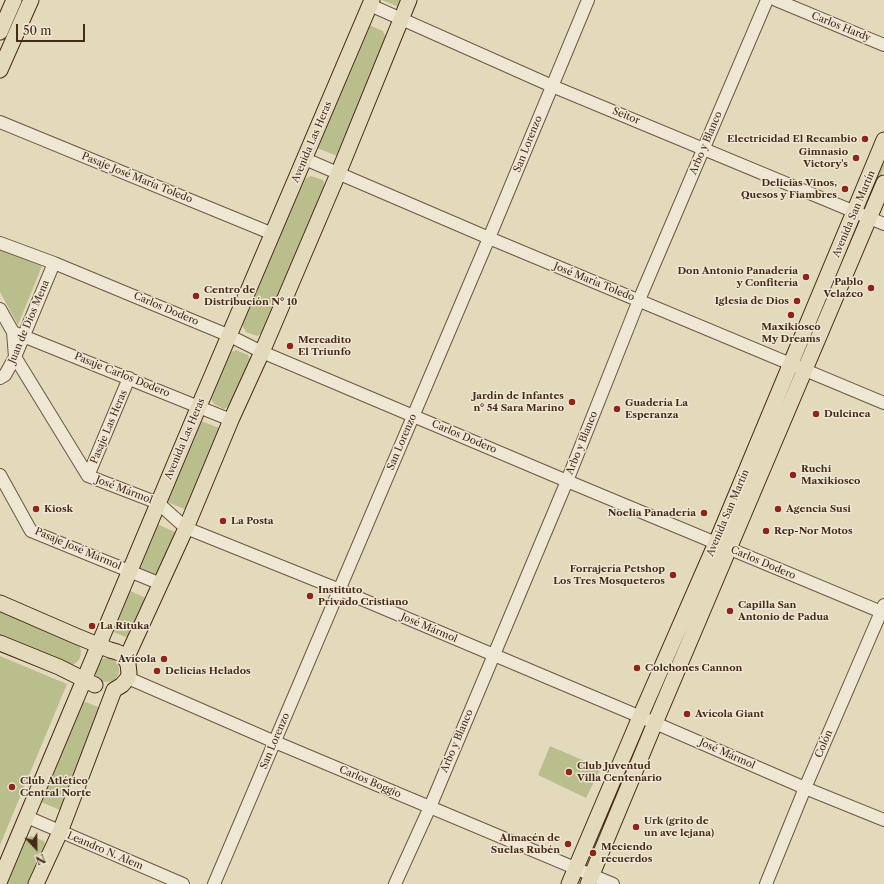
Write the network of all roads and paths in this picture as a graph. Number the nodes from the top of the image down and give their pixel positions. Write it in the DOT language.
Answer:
graph roads {
  1 [pos="14,0"];
  2 [pos="31,0"];
  3 [pos="409,0"];
  4 [pos="588,0"];
  5 [pos="767,0"];
  6 [pos="776,0"];
  7 [pos="371,2"];
  8 [pos="401,19"];
  9 [pos="0,32"];
  10 [pos="884,45"];
  11 [pos="0,70"];
  12 [pos="552,86"];
  13 [pos="0,122"];
  14 [pos="884,140"];
  15 [pos="704,148"];
  16 [pos="305,159"];
  17 [pos="338,174"];
  18 [pos="884,183"];
  19 [pos="854,212"];
  20 [pos="869,218"];
  21 [pos="884,224"];
  22 [pos="273,234"];
  23 [pos="490,238"];
  24 [pos="0,243"];
  25 [pos="54,263"];
  26 [pos="639,300"];
  27 [pos="0,309"];
  28 [pos="18,334"];
  29 [pos="230,336"];
  30 [pos="262,352"];
  31 [pos="15,357"];
  32 [pos="790,364"];
  33 [pos="805,370"];
  34 [pos="0,378"];
  35 [pos="129,378"];
  36 [pos="884,404"];
  37 [pos="199,406"];
  38 [pos="414,416"];
  39 [pos="231,420"];
  40 [pos="0,475"];
  41 [pos="88,476"];
  42 [pos="567,482"];
  43 [pos="158,503"];
  44 [pos="186,528"];
  45 [pos="723,546"];
  46 [pos="130,571"];
  47 [pos="161,584"];
  48 [pos="340,590"];
  49 [pos="0,603"];
  50 [pos="883,610"];
  51 [pos="0,643"];
  52 [pos="494,655"];
  53 [pos="95,664"];
  54 [pos="128,669"];
  55 [pos="114,690"];
  56 [pos="640,716"];
  57 [pos="655,723"];
  58 [pos="275,742"];
  59 [pos="805,788"];
  60 [pos="430,807"];
  61 [pos="27,817"];
  62 [pos="884,820"];
  63 [pos="60,832"];
  64 [pos="575,869"];
  65 [pos="0,880"];
  66 [pos="590,880"];
  67 [pos="36,884"];
  68 [pos="183,884"];
  69 [pos="214,884"];
  70 [pos="395,884"];
  71 [pos="569,884"];
  72 [pos="613,884"];
  73 [pos="766,884"];
  1 -- 9 [label="main road"];
  2 -- 11 [label="main road"];
  3 -- 8 [label="main road"];
  4 -- 12 [label="street, San Lorenzo"];
  5 -- 15 [label="street, Arbo y Blanco"];
  6 -- 10 [label="street, Carlos Hardy"];
  7 -- 8 [label="street, Seitor"];
  7 -- 16 [label="main road, Avenida Las Heras"];
  8 -- 12 [label="street, Seitor"];
  8 -- 17 [label="main road"];
  12 -- 15 [label="street, Seitor"];
  12 -- 23 [label="street, San Lorenzo"];
  13 -- 22 [label="street, Pasaje José María Toledo"];
  14 -- 19 [label="main road, Avenida San Martín"];
  15 -- 19 [label="street, Seitor"];
  15 -- 26 [label="street, Arbo y Blanco"];
  16 -- 17 [label="street, José María Toledo"];
  16 -- 22 [label="main road, Avenida Las Heras"];
  17 -- 23 [label="street, José María Toledo"];
  17 -- 30 [label="main road"];
  18 -- 20 [label="main road, Avenida San Martín"];
  19 -- 20 [label="street, Seitor"];
  19 -- 32 [label="main road, Avenida San Martín"];
  20 -- 21 [label="street, Seitor"];
  20 -- 33 [label="main road, Avenida San Martín"];
  22 -- 29 [label="main road, Avenida Las Heras"];
  23 -- 26 [label="street, José María Toledo"];
  23 -- 38 [label="street, San Lorenzo"];
  24 -- 25 [label="street, Carlos Dodero"];
  25 -- 28 [label="street, Juan de Dios Mena"];
  25 -- 29 [label="street, Carlos Dodero"];
  26 -- 32 [label="street, José María Toledo"];
  26 -- 42 [label="street, Arbo y Blanco"];
  27 -- 28 [label="street"];
  28 -- 31 [label="street, Juan de Dios Mena"];
  28 -- 35 [label="street, Pasaje Carlos Dodero"];
  29 -- 30 [label="street, Carlos Dodero"];
  29 -- 37 [label="main road, Avenida Las Heras"];
  30 -- 38 [label="street, Carlos Dodero"];
  30 -- 39 [label="main road"];
  31 -- 34 [label="street, Juan de Dios Mena"];
  31 -- 41 [label="street, José Mármol"];
  32 -- 33 [label="street, José María Toledo"];
  32 -- 45 [label="main road, Avenida San Martín"];
  33 -- 36 [label="street, José María Toledo"];
  33 -- 45 [label="main road, Avenida San Martín"];
  35 -- 37 [label="street, Pasaje Carlos Dodero"];
  35 -- 41 [label="street, Pasaje Las Heras"];
  37 -- 39 [label="street, Pasaje Carlos Dodero"];
  37 -- 43 [label="main road, Avenida Las Heras"];
  38 -- 42 [label="street, Carlos Dodero"];
  38 -- 48 [label="street, San Lorenzo"];
  39 -- 44 [label="main road"];
  40 -- 46 [label="street, Pasaje José Mármol"];
  41 -- 43 [label="street, José Mármol"];
  42 -- 45 [label="street, Carlos Dodero"];
  42 -- 52 [label="street, Arbo y Blanco"];
  43 -- 44 [label="street, José Mármol"];
  43 -- 46 [label="main road, Avenida Las Heras"];
  44 -- 47 [label="main road"];
  44 -- 48 [label="street, José Mármol"];
  45 -- 50 [label="street, Carlos Dodero"];
  45 -- 56 [label="main road, Avenida San Martín"];
  45 -- 57 [label="main road, Avenida San Martín"];
  46 -- 47 [label="street, Pasaje José Mármol"];
  46 -- 53 [label="main road, Avenida Las Heras"];
  47 -- 54 [label="main road"];
  48 -- 52 [label="street, José Mármol"];
  48 -- 58 [label="street, San Lorenzo"];
  49 -- 53 [label="main road"];
  50 -- 59 [label="street, Colón"];
  51 -- 53 [label="main road"];
  52 -- 56 [label="street, José Mármol"];
  52 -- 60 [label="street, Arbo y Blanco"];
  53 -- 54 [label="main road"];
  53 -- 55 [label="main road"];
  53 -- 61 [label="main road, Avenida Las Heras"];
  54 -- 55 [label="main road"];
  54 -- 58 [label="street, Carlos Boggio"];
  55 -- 63 [label="main road"];
  56 -- 57 [label="street, José Mármol"];
  56 -- 64 [label="main road, Avenida San Martín"];
  57 -- 59 [label="street, José Mármol"];
  57 -- 66 [label="main road, Avenida San Martín"];
  58 -- 60 [label="street, Carlos Boggio"];
  58 -- 69 [label="street, San Lorenzo"];
  59 -- 62 [label="street, José Mármol"];
  59 -- 73 [label="street, Colón"];
  60 -- 64 [label="street, Carlos Boggio"];
  60 -- 70 [label="street, Arbo y Blanco"];
  61 -- 63 [label="street, Leandro N. Alem"];
  61 -- 65 [label="main road, Avenida Las Heras"];
  63 -- 67 [label="main road"];
  63 -- 68 [label="street, Leandro N. Alem"];
  64 -- 66 [label="street, Carlos Boggio"];
  64 -- 71 [label="main road, Avenida San Martín"];
  66 -- 72 [label="street, Carlos Boggio"];
}
